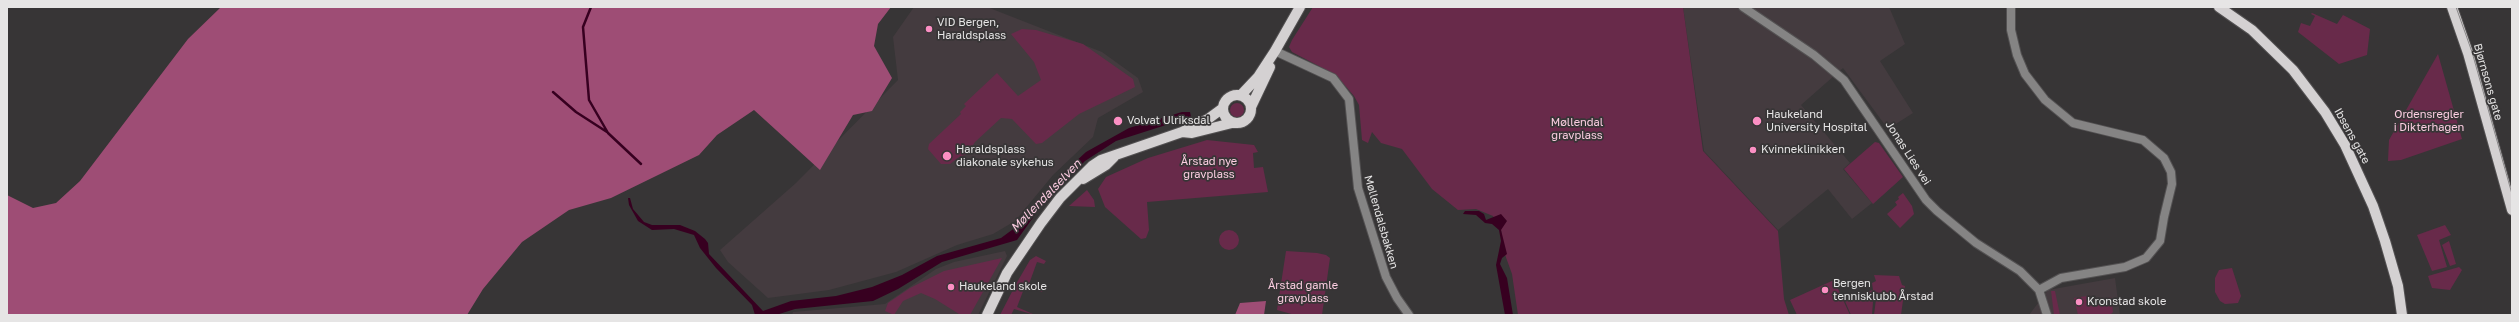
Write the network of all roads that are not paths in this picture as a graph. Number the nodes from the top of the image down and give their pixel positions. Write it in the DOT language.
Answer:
graph roads {
  1 [pos="1743,7"];
  2 [pos="2011,7"];
  3 [pos="2220,7"];
  4 [pos="2452,7"];
  5 [pos="1300,8"];
  6 [pos="1274,51"];
  7 [pos="1241,95"];
  8 [pos="1251,107"];
  9 [pos="1223,108"];
  10 [pos="1232,123"];
  11 [pos="1182,132"];
  12 [pos="2512,210"];
  13 [pos="2039,290"];
  14 [pos="987,315"];
  15 [pos="1409,315"];
  16 [pos="2047,315"];
  17 [pos="2402,315"];
  1 -- 13 [label="street, Jonas Lies vei"];
  2 -- 13 [label="street"];
  3 -- 17 [label="main road, Ibsens gate"];
  4 -- 12 [label="main road, Bjørnsons gate"];
  5 -- 6 [label="main road"];
  6 -- 7 [label="main road"];
  6 -- 8 [label="main road"];
  6 -- 15 [label="street, Møllendalsbakken"];
  7 -- 8 [label="main road"];
  7 -- 9 [label="main road"];
  8 -- 10 [label="main road"];
  9 -- 10 [label="main road"];
  9 -- 11 [label="main road"];
  10 -- 11 [label="main road"];
  11 -- 14 [label="main road"];
  13 -- 16 [label="street, Jonas Lies vei"];
}
